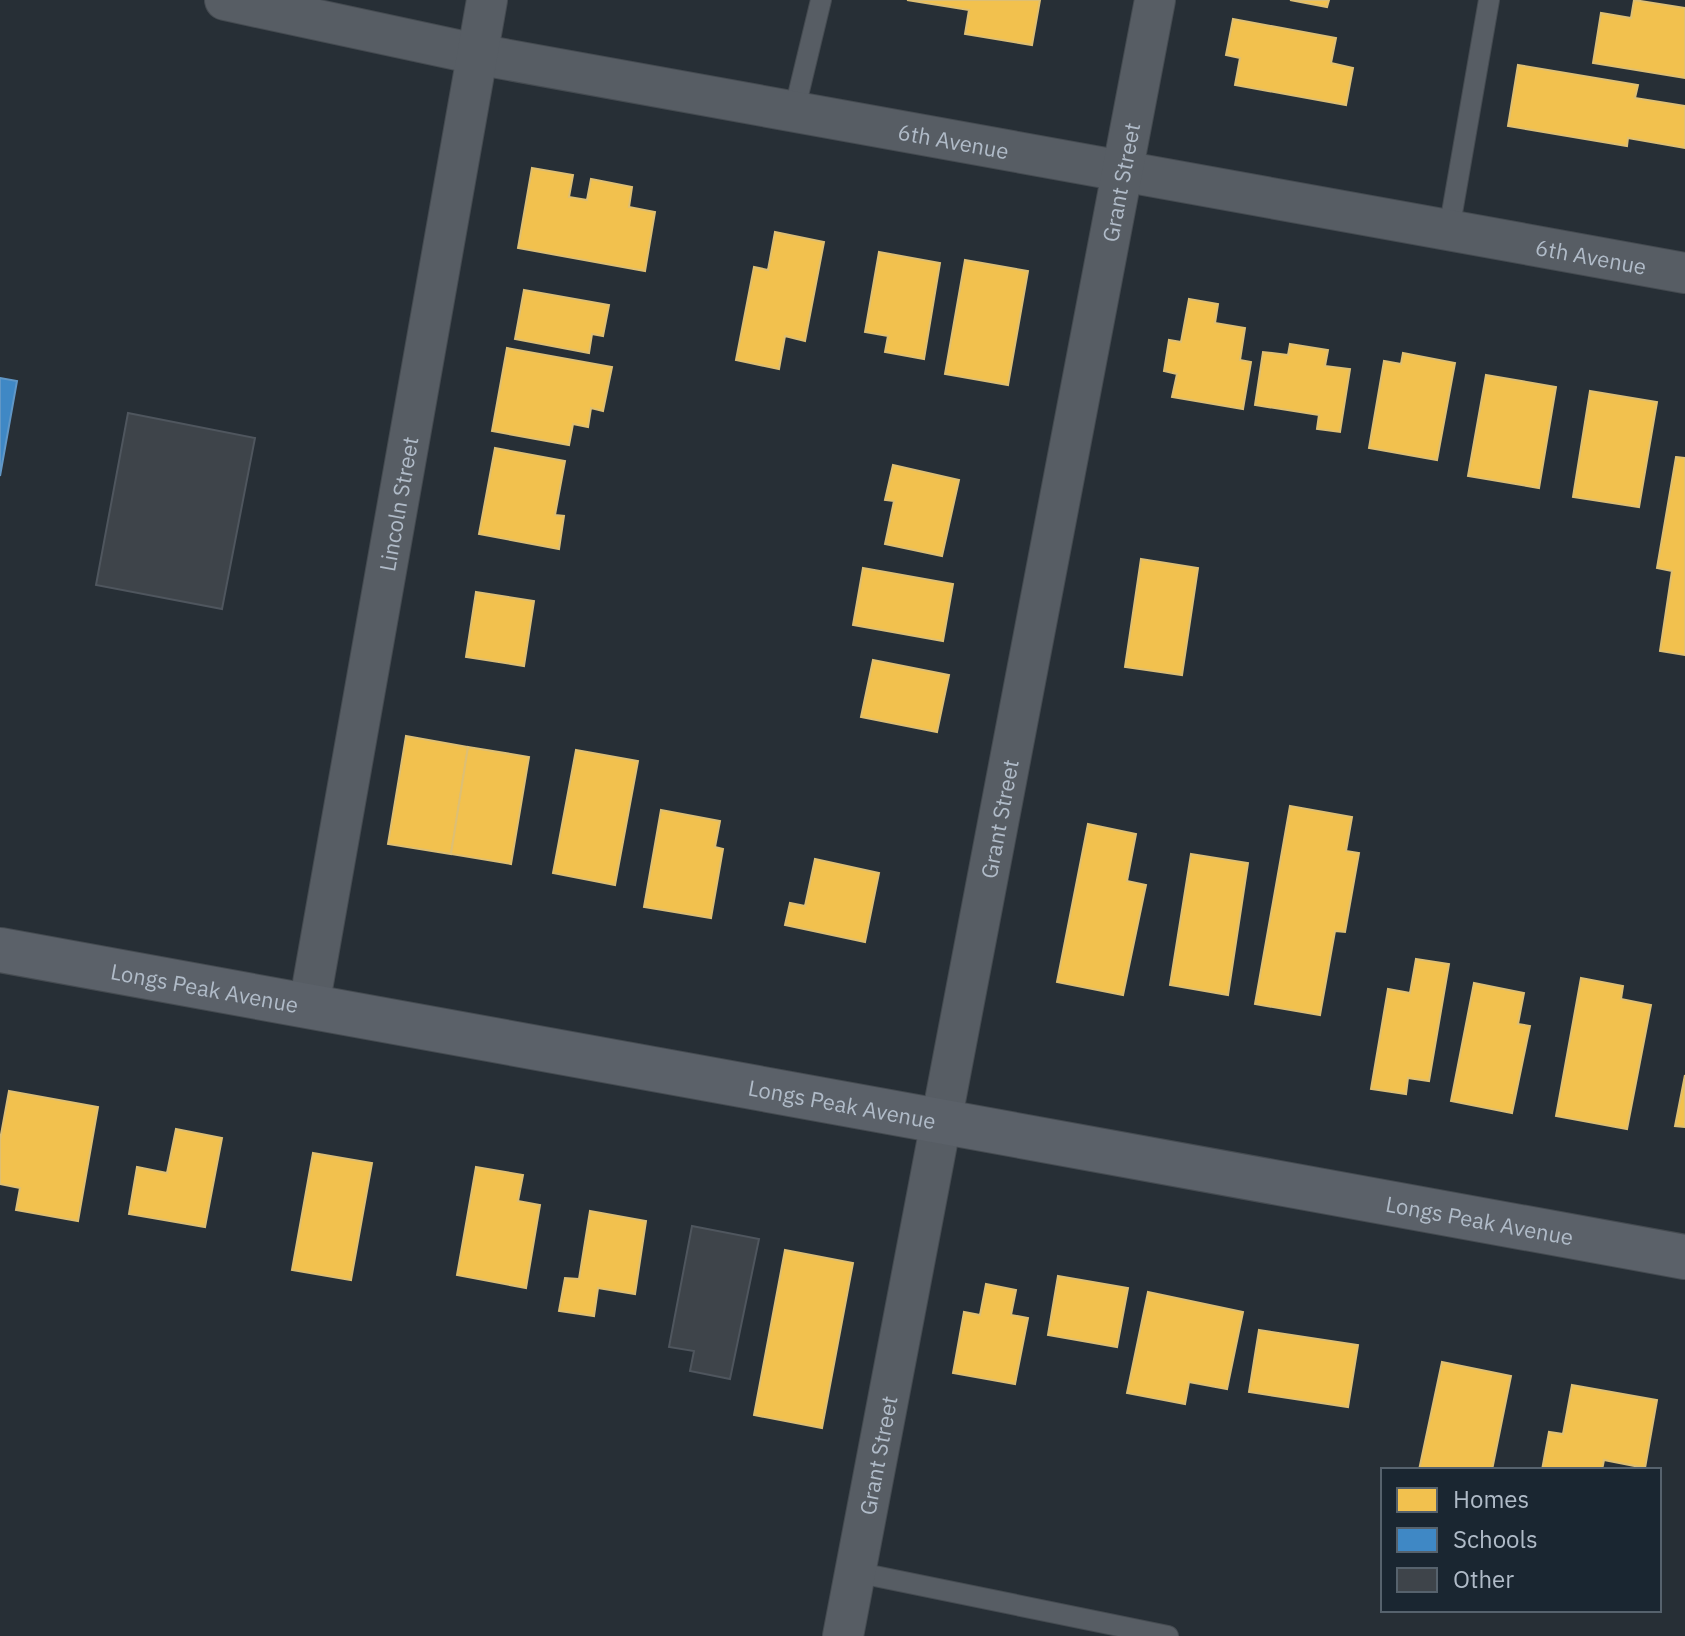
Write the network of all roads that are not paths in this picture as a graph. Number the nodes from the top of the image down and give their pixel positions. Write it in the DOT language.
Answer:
graph roads {
  1 [pos="225,0"];
  2 [pos="487,0"];
  3 [pos="821,0"];
  4 [pos="1155,0"];
  5 [pos="1489,0"];
  6 [pos="476,54"];
  7 [pos="794,112"];
  8 [pos="1122,171"];
  9 [pos="1449,230"];
  10 [pos="1685,273"];
  11 [pos="0,950"];
  12 [pos="309,1006"];
  13 [pos="938,1123"];
  14 [pos="1685,1257"];
  15 [pos="855,1572"];
  16 [pos="843,1636"];
  17 [pos="1168,1636"];
  1 -- 6 [label="street, 6th Avenue"];
  2 -- 6 [label="street, Lincoln Street"];
  3 -- 7 [label="lane"];
  4 -- 8 [label="street, Grant Street"];
  5 -- 9 [label="lane"];
  6 -- 7 [label="street, 6th Avenue"];
  6 -- 12 [label="street, Lincoln Street"];
  7 -- 8 [label="street, 6th Avenue"];
  8 -- 9 [label="street, 6th Avenue"];
  8 -- 13 [label="street, Grant Street"];
  9 -- 10 [label="street, 6th Avenue"];
  11 -- 12 [label="street, Longs Peak Avenue"];
  12 -- 13 [label="street, Longs Peak Avenue"];
  13 -- 14 [label="street, Longs Peak Avenue"];
  13 -- 15 [label="street, Grant Street"];
  15 -- 16 [label="street, Grant Street"];
  15 -- 17 [label="lane"];
}
